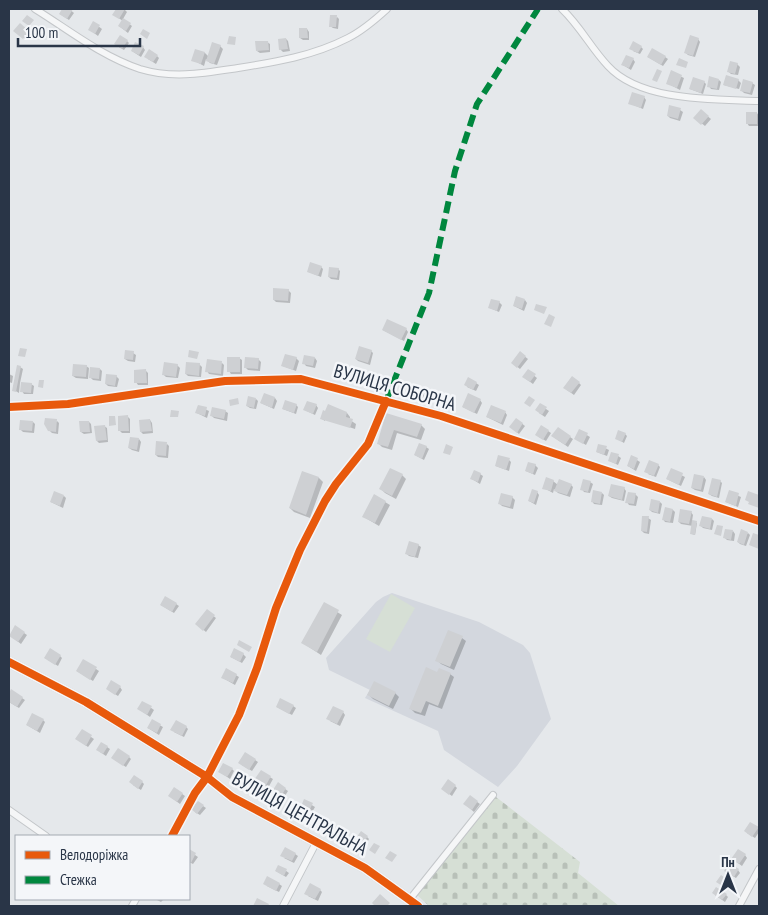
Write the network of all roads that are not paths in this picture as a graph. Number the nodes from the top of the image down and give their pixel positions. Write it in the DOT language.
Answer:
graph roads {
  1 [pos="35,9"];
  2 [pos="387,9"];
  3 [pos="562,9"];
  4 [pos="759,102"];
  5 [pos="386,401"];
  6 [pos="9,407"];
  7 [pos="759,521"];
  8 [pos="9,662"];
  9 [pos="207,778"];
  10 [pos="492,795"];
  11 [pos="9,810"];
  12 [pos="45,835"];
  13 [pos="173,835"];
  14 [pos="317,841"];
  15 [pos="759,869"];
  16 [pos="410,899"];
  17 [pos="283,906"];
  18 [pos="418,906"];
  19 [pos="739,906"];
  1 -- 2 [label="street"];
  3 -- 4 [label="street"];
  5 -- 6 [label="street, ВУЛИЦЯ СОБОРНА"];
  5 -- 7 [label="street, ВУЛИЦЯ СОБОРНА"];
  5 -- 9 [label="street"];
  8 -- 9 [label="street, ВУЛИЦЯ ЦЕНТРАЛЬНА"];
  9 -- 13 [label="street"];
  9 -- 14 [label="street, ВУЛИЦЯ ЦЕНТРАЛЬНА"];
  10 -- 16 [label="street"];
  11 -- 12 [label="street"];
  14 -- 16 [label="street, ВУЛИЦЯ ЦЕНТРАЛЬНА"];
  14 -- 17 [label="street"];
  15 -- 19 [label="street"];
  16 -- 18 [label="street, ВУЛИЦЯ ЦЕНТРАЛЬНА"];
}
